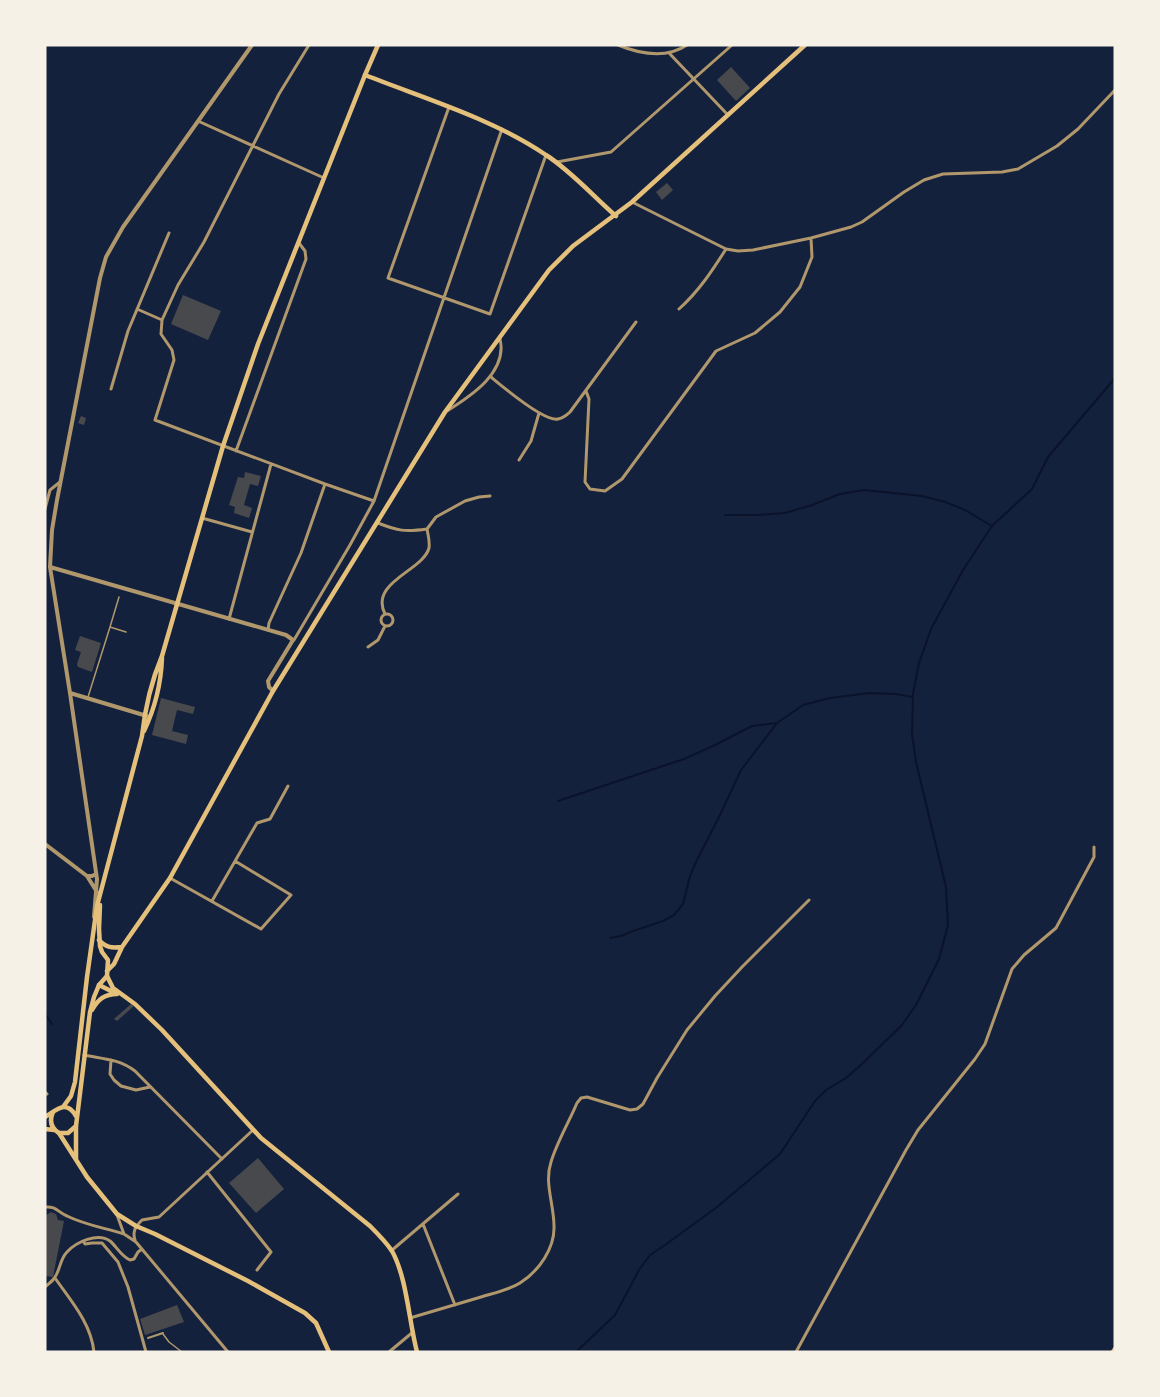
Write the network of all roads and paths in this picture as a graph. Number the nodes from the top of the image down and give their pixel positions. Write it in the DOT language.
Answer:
graph roads {
  1 [pos="252,45"];
  2 [pos="309,45"];
  3 [pos="378,45"];
  4 [pos="618,45"];
  5 [pos="687,45"];
  6 [pos="732,45"];
  7 [pos="805,45"];
  8 [pos="670,54"];
  9 [pos="365,75"];
  10 [pos="694,80"];
  11 [pos="1115,90"];
  12 [pos="449,107"];
  13 [pos="729,116"];
  14 [pos="198,121"];
  15 [pos="502,129"];
  16 [pos="252,147"];
  17 [pos="546,155"];
  18 [pos="555,162"];
  19 [pos="324,178"];
  20 [pos="632,202"];
  21 [pos="616,216"];
  22 [pos="170,234"];
  23 [pos="811,238"];
  24 [pos="298,243"];
  25 [pos="726,249"];
  26 [pos="444,298"];
  27 [pos="137,309"];
  28 [pos="679,309"];
  29 [pos="162,320"];
  30 [pos="636,322"];
  31 [pos="499,337"];
  32 [pos="490,377"];
  33 [pos="111,389"];
  34 [pos="586,391"];
  35 [pos="446,412"];
  36 [pos="539,413"];
  37 [pos="223,446"];
  38 [pos="236,451"];
  39 [pos="519,460"];
  40 [pos="271,464"];
  41 [pos="60,482"];
  42 [pos="325,484"];
  43 [pos="490,496"];
  44 [pos="374,501"];
  45 [pos="45,509"];
  46 [pos="202,518"];
  47 [pos="378,523"];
  48 [pos="427,529"];
  49 [pos="253,532"];
  50 [pos="50,567"];
  51 [pos="119,597"];
  52 [pos="177,604"];
  53 [pos="385,614"];
  54 [pos="229,619"];
  55 [pos="385,626"];
  56 [pos="110,627"];
  57 [pos="268,630"];
  58 [pos="126,632"];
  59 [pos="294,640"];
  60 [pos="368,647"];
  61 [pos="162,656"];
  62 [pos="273,691"];
  63 [pos="70,693"];
  64 [pos="88,698"];
  65 [pos="144,715"];
  66 [pos="151,717"];
  67 [pos="142,736"];
  68 [pos="288,786"];
  69 [pos="45,844"];
  70 [pos="1094,847"];
  71 [pos="235,861"];
  72 [pos="96,873"];
  73 [pos="106,873"];
  74 [pos="87,876"];
  75 [pos="170,878"];
  76 [pos="97,892"];
  77 [pos="809,900"];
  78 [pos="212,901"];
  79 [pos="94,928"];
  80 [pos="99,940"];
  81 [pos="123,947"];
  82 [pos="103,953"];
  83 [pos="90,957"];
  84 [pos="107,973"];
  85 [pos="87,977"];
  86 [pos="99,985"];
  87 [pos="117,994"];
  88 [pos="128,999"];
  89 [pos="90,1012"];
  90 [pos="84,1055"];
  91 [pos="111,1060"];
  92 [pos="150,1086"];
  93 [pos="63,1107"];
  94 [pos="53,1112"];
  95 [pos="45,1116"];
  96 [pos="76,1116"];
  97 [pos="76,1126"];
  98 [pos="45,1129"];
  99 [pos="253,1130"];
  100 [pos="56,1131"];
  101 [pos="76,1159"];
  102 [pos="222,1159"];
  103 [pos="207,1172"];
  104 [pos="458,1194"];
  105 [pos="45,1207"];
  106 [pos="117,1214"];
  107 [pos="423,1224"];
  108 [pos="136,1226"];
  109 [pos="124,1234"];
  110 [pos="83,1241"];
  111 [pos="136,1242"];
  112 [pos="142,1249"];
  113 [pos="392,1251"];
  114 [pos="257,1270"];
  115 [pos="55,1278"];
  116 [pos="45,1287"];
  117 [pos="455,1305"];
  118 [pos="410,1317"];
  119 [pos="413,1332"];
  120 [pos="163,1333"];
  121 [pos="148,1338"];
  122 [pos="94,1352"];
  123 [pos="146,1352"];
  124 [pos="182,1352"];
  125 [pos="228,1352"];
  126 [pos="330,1352"];
  127 [pos="389,1352"];
  128 [pos="417,1352"];
  129 [pos="796,1352"];
  1 -- 14 [label="street"];
  2 -- 16 [label="street"];
  3 -- 9 [label="main road"];
  4 -- 8 [label="street"];
  5 -- 8 [label="street"];
  6 -- 10 [label="street"];
  7 -- 13 [label="main road"];
  8 -- 10 [label="street"];
  9 -- 12 [label="main road"];
  9 -- 19 [label="main road"];
  10 -- 13 [label="street"];
  10 -- 18 [label="street"];
  11 -- 23 [label="street"];
  12 -- 15 [label="main road"];
  12 -- 26 [label="street"];
  13 -- 20 [label="main road"];
  14 -- 16 [label="street"];
  14 -- 41 [label="street"];
  15 -- 17 [label="main road"];
  15 -- 26 [label="street"];
  16 -- 19 [label="street"];
  16 -- 29 [label="street"];
  17 -- 18 [label="main road"];
  17 -- 26 [label="street"];
  18 -- 21 [label="main road"];
  19 -- 24 [label="main road"];
  20 -- 21 [label="main road"];
  20 -- 25 [label="street"];
  21 -- 31 [label="main road"];
  22 -- 27 [label="street"];
  23 -- 25 [label="street"];
  23 -- 34 [label="street"];
  24 -- 37 [label="main road"];
  24 -- 38 [label="street"];
  25 -- 28 [label="street"];
  26 -- 44 [label="street"];
  27 -- 29 [label="street"];
  27 -- 33 [label="street"];
  29 -- 37 [label="street"];
  30 -- 34 [label="street"];
  31 -- 32 [label="street"];
  31 -- 35 [label="main road"];
  32 -- 35 [label="street"];
  32 -- 36 [label="street"];
  34 -- 36 [label="street"];
  35 -- 47 [label="main road"];
  36 -- 39 [label="street"];
  37 -- 38 [label="street"];
  37 -- 46 [label="main road"];
  38 -- 40 [label="street"];
  40 -- 42 [label="street"];
  40 -- 49 [label="street"];
  41 -- 45 [label="street"];
  41 -- 50 [label="street"];
  42 -- 44 [label="street"];
  42 -- 57 [label="street"];
  43 -- 48 [label="street"];
  44 -- 59 [label="street"];
  46 -- 49 [label="street"];
  46 -- 52 [label="main road"];
  47 -- 48 [label="street"];
  47 -- 62 [label="main road"];
  48 -- 53 [label="street"];
  49 -- 54 [label="street"];
  50 -- 52 [label="street"];
  50 -- 63 [label="street"];
  51 -- 56 [label="lane"];
  52 -- 54 [label="street"];
  52 -- 61 [label="main road"];
  53 -- 55 [label="street"];
  53 -- 55 [label="street"];
  54 -- 57 [label="street"];
  55 -- 60 [label="street"];
  56 -- 58 [label="lane"];
  56 -- 64 [label="lane"];
  57 -- 59 [label="street"];
  59 -- 62 [label="street"];
  61 -- 65 [label="main road"];
  61 -- 66 [label="main road"];
  62 -- 75 [label="main road"];
  63 -- 64 [label="street"];
  63 -- 72 [label="street"];
  64 -- 65 [label="street"];
  65 -- 66 [label="street"];
  65 -- 67 [label="main road"];
  66 -- 67 [label="main road"];
  67 -- 73 [label="main road"];
  68 -- 71 [label="street"];
  69 -- 74 [label="street"];
  70 -- 129 [label="street"];
  71 -- 78 [label="street"];
  71 -- 78 [label="street"];
  72 -- 74 [label="street"];
  72 -- 76 [label="street"];
  73 -- 79 [label="main road"];
  73 -- 80 [label="main road"];
  74 -- 76 [label="street"];
  75 -- 78 [label="street"];
  75 -- 81 [label="main road"];
  76 -- 79 [label="street"];
  77 -- 117 [label="street"];
  79 -- 83 [label="main road"];
  80 -- 81 [label="main road"];
  80 -- 82 [label="main road"];
  81 -- 82 [label="main road"];
  81 -- 84 [label="main road"];
  82 -- 83 [label="main road"];
  82 -- 84 [label="main road"];
  83 -- 85 [label="main road"];
  84 -- 86 [label="main road"];
  84 -- 88 [label="main road"];
  85 -- 86 [label="main road"];
  85 -- 93 [label="main road"];
  86 -- 87 [label="main road"];
  86 -- 89 [label="main road"];
  87 -- 88 [label="main road"];
  87 -- 89 [label="main road"];
  88 -- 99 [label="main road"];
  89 -- 90 [label="main road"];
  90 -- 91 [label="street"];
  90 -- 96 [label="main road"];
  91 -- 92 [label="street"];
  91 -- 92 [label="street"];
  92 -- 102 [label="street"];
  93 -- 94 [label="main road"];
  93 -- 96 [label="main road"];
  94 -- 95 [label="main road"];
  94 -- 100 [label="main road"];
  96 -- 97 [label="main road"];
  97 -- 100 [label="main road"];
  97 -- 101 [label="main road"];
  98 -- 100 [label="main road"];
  99 -- 102 [label="street"];
  99 -- 113 [label="main road"];
  100 -- 101 [label="main road"];
  101 -- 106 [label="main road"];
  102 -- 103 [label="street"];
  103 -- 108 [label="street"];
  103 -- 114 [label="street"];
  104 -- 107 [label="street"];
  105 -- 109 [label="street"];
  106 -- 108 [label="main road"];
  106 -- 109 [label="street"];
  107 -- 113 [label="street"];
  107 -- 117 [label="street"];
  108 -- 111 [label="street"];
  108 -- 126 [label="main road"];
  109 -- 111 [label="street"];
  110 -- 112 [label="street"];
  110 -- 115 [label="street"];
  110 -- 123 [label="street"];
  111 -- 112 [label="street"];
  112 -- 125 [label="street"];
  113 -- 118 [label="main road"];
  115 -- 116 [label="street"];
  115 -- 122 [label="street"];
  117 -- 118 [label="street"];
  118 -- 119 [label="main road"];
  119 -- 127 [label="street"];
  119 -- 128 [label="main road"];
  120 -- 121 [label="street"];
  120 -- 124 [label="lane"];
}
